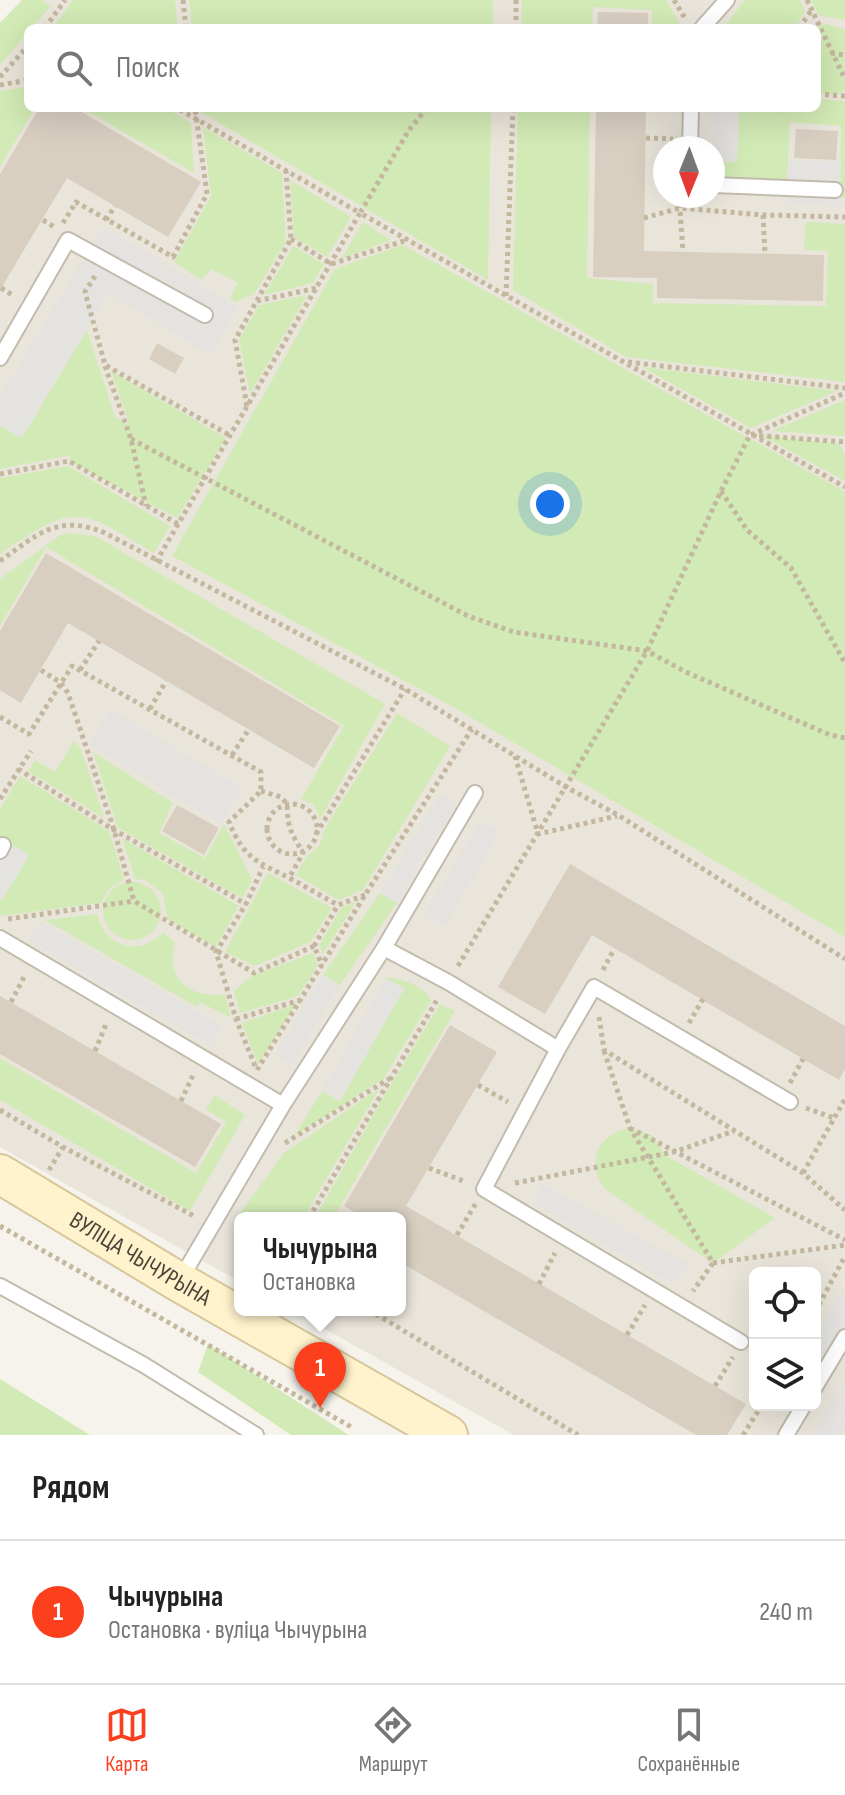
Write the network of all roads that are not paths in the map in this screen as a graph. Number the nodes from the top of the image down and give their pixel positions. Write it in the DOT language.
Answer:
graph roads {
  1 [pos="727,0"];
  2 [pos="697,24"];
  3 [pos="690,112"];
  4 [pos="686,136"];
  5 [pos="725,185"];
  6 [pos="835,190"];
  7 [pos="205,315"];
  8 [pos="0,358"];
  9 [pos="475,793"];
  10 [pos="0,938"];
  11 [pos="384,948"];
  12 [pos="558,1049"];
  13 [pos="790,1102"];
  14 [pos="283,1105"];
  15 [pos="0,1174"];
  16 [pos="179,1282"];
  17 [pos="0,1286"];
  18 [pos="234,1313"];
  19 [pos="239,1316"];
  20 [pos="845,1337"];
  21 [pos="741,1342"];
  22 [pos="821,1377"];
  23 [pos="800,1411"];
  24 [pos="256,1435"];
  25 [pos="448,1435"];
  26 [pos="786,1435"];
  1 -- 2 [label="lane"];
  3 -- 4 [label="lane"];
  5 -- 6 [label="lane"];
  7 -- 8 [label="lane"];
  9 -- 11 [label="lane"];
  10 -- 14 [label="lane"];
  11 -- 12 [label="lane"];
  11 -- 14 [label="lane"];
  12 -- 13 [label="lane"];
  12 -- 21 [label="lane"];
  14 -- 16 [label="lane"];
  15 -- 16 [label="main road, ВУЛІЦА ЧЫЧУРЫНА"];
  16 -- 18 [label="main road, ВУЛІЦА ЧЫЧУРЫНА"];
  17 -- 24 [label="lane"];
  19 -- 25 [label="main road, ВУЛІЦА ЧЫЧУРЫНА"];
  20 -- 22 [label="lane"];
  23 -- 26 [label="lane"];
}
